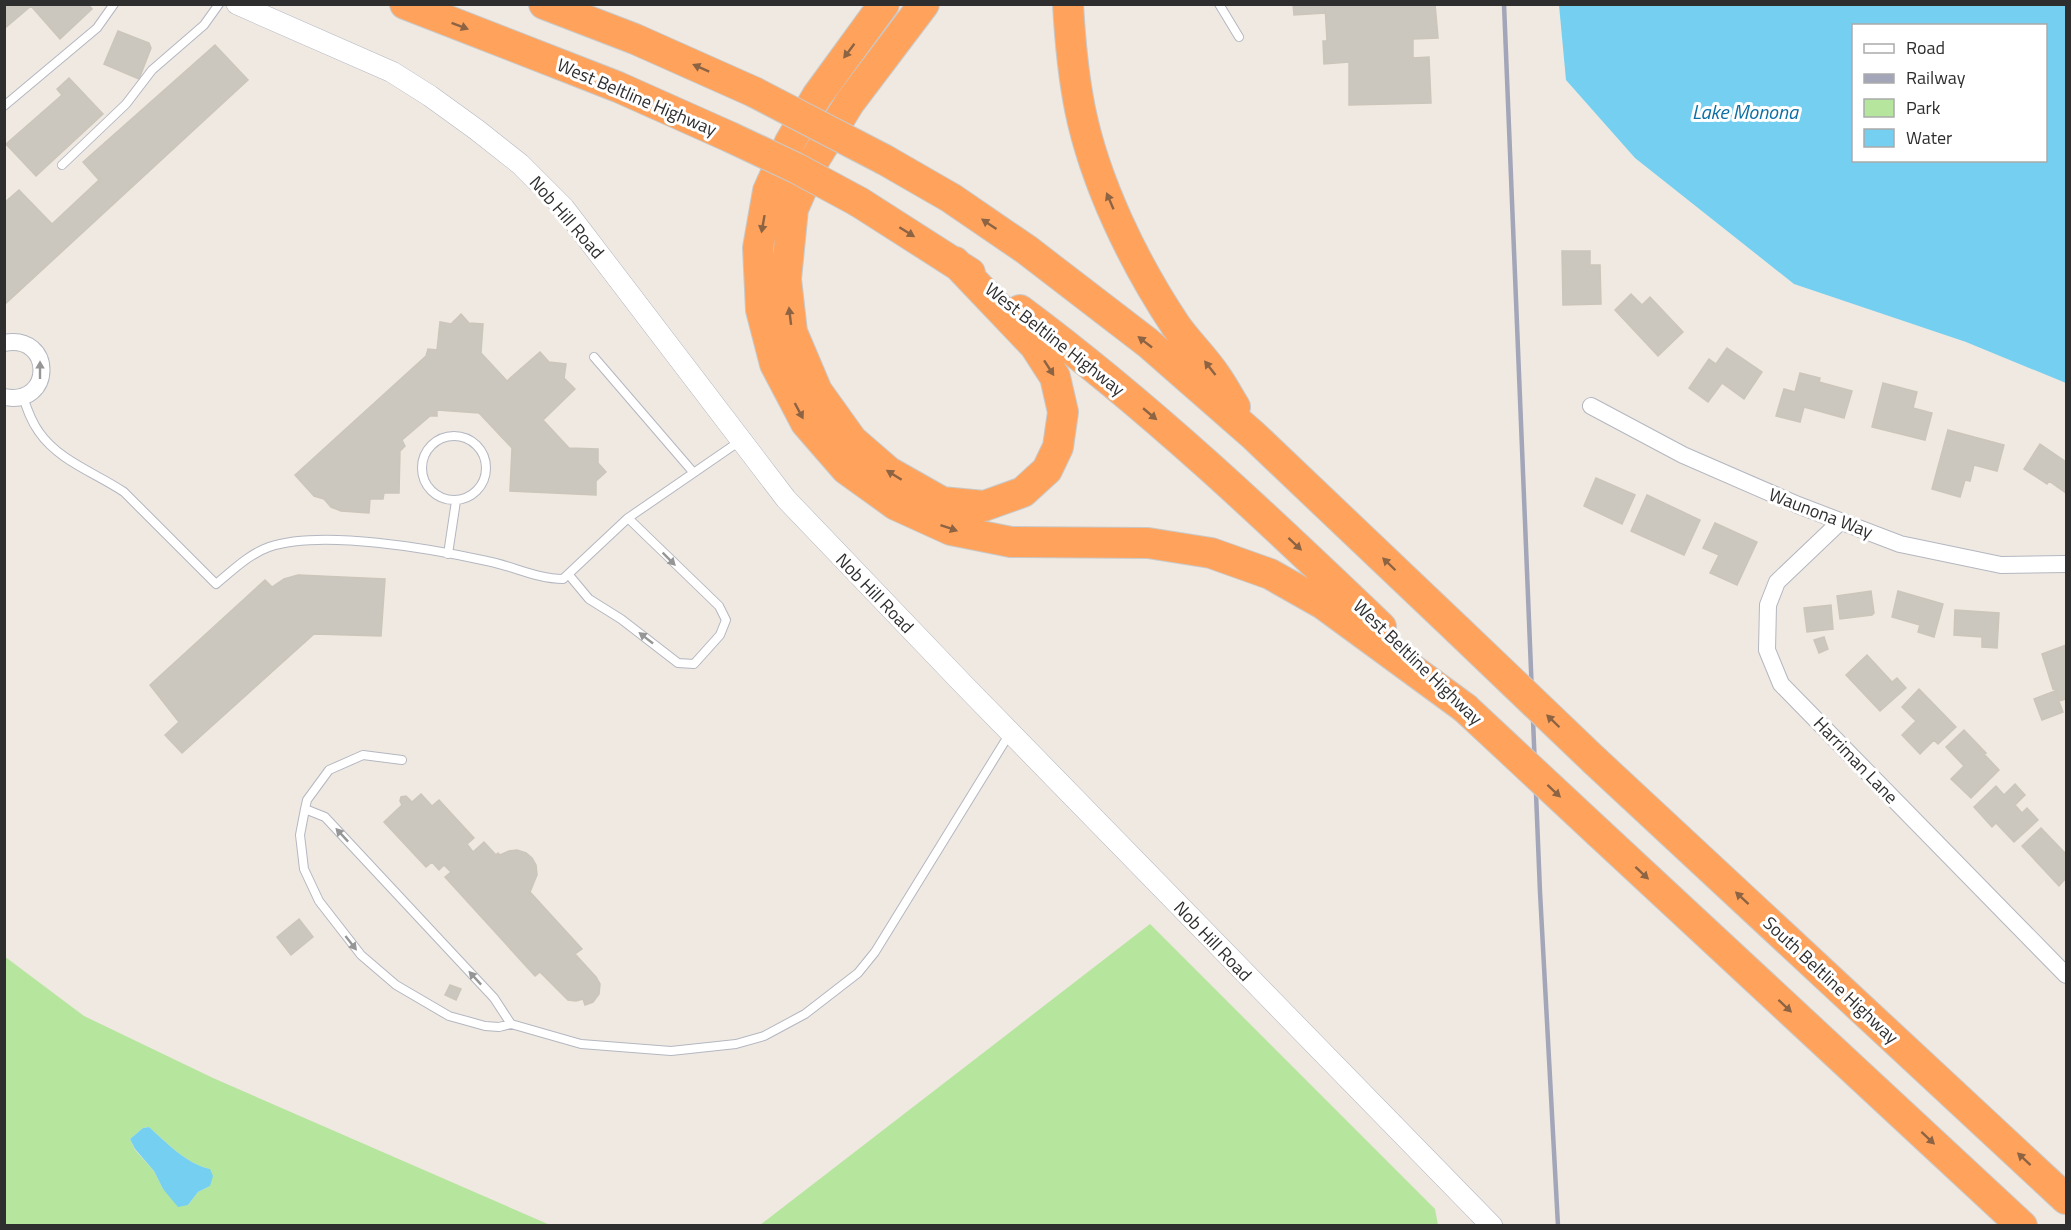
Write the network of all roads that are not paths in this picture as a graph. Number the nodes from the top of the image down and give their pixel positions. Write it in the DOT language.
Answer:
graph roads {
  1 [pos="114,4"];
  2 [pos="219,4"];
  3 [pos="237,4"];
  4 [pos="405,4"];
  5 [pos="544,4"];
  6 [pos="884,4"];
  7 [pos="924,4"];
  8 [pos="1068,4"];
  9 [pos="1219,4"];
  10 [pos="1239,37"];
  11 [pos="4,106"];
  12 [pos="62,165"];
  13 [pos="955,262"];
  14 [pos="4,343"];
  15 [pos="594,357"];
  16 [pos="4,397"];
  17 [pos="23,397"];
  18 [pos="1591,406"];
  19 [pos="1253,435"];
  20 [pos="740,441"];
  21 [pos="693,472"];
  22 [pos="456,501"];
  23 [pos="628,518"];
  24 [pos="1841,521"];
  25 [pos="448,554"];
  26 [pos="2067,564"];
  27 [pos="569,575"];
  28 [pos="1465,708"];
  29 [pos="1010,732"];
  30 [pos="402,760"];
  31 [pos="305,809"];
  32 [pos="2067,975"];
  33 [pos="511,1024"];
  34 [pos="2067,1198"];
  35 [pos="1492,1226"];
  36 [pos="2022,1226"];
  1 -- 11 [label="lane"];
  2 -- 12 [label="lane"];
  3 -- 20 [label="street, Nob Hill Road"];
  4 -- 13 [label="highway, West Beltline Highway, one-way, bridge"];
  19 -- 5 [label="highway, one-way, bridge"];
  6 -- 28 [label="highway, one-way"];
  13 -- 7 [label="highway, one-way"];
  19 -- 8 [label="highway, one-way"];
  9 -- 10 [label="lane"];
  13 -- 28 [label="highway, West Beltline Highway, one-way"];
  17 -- 14 [label="street, one-way"];
  15 -- 21 [label="lane"];
  16 -- 17 [label="street"];
  17 -- 25 [label="lane"];
  18 -- 24 [label="street, Waunona Way"];
  34 -- 19 [label="highway, South Beltline Highway, one-way, bridge"];
  20 -- 21 [label="lane"];
  20 -- 29 [label="street, Nob Hill Road"];
  21 -- 23 [label="lane"];
  22 -- 22 [label="lane"];
  22 -- 25 [label="lane"];
  23 -- 27 [label="lane"];
  23 -- 27 [label="lane, one-way"];
  24 -- 26 [label="street, Waunona Way"];
  24 -- 32 [label="street, Harriman Lane"];
  25 -- 27 [label="lane"];
  28 -- 36 [label="highway, West Beltline Highway, one-way, bridge"];
  29 -- 33 [label="lane"];
  29 -- 35 [label="street, Nob Hill Road"];
  30 -- 31 [label="lane"];
  33 -- 31 [label="lane, one-way"];
  31 -- 33 [label="lane, one-way"];
}
